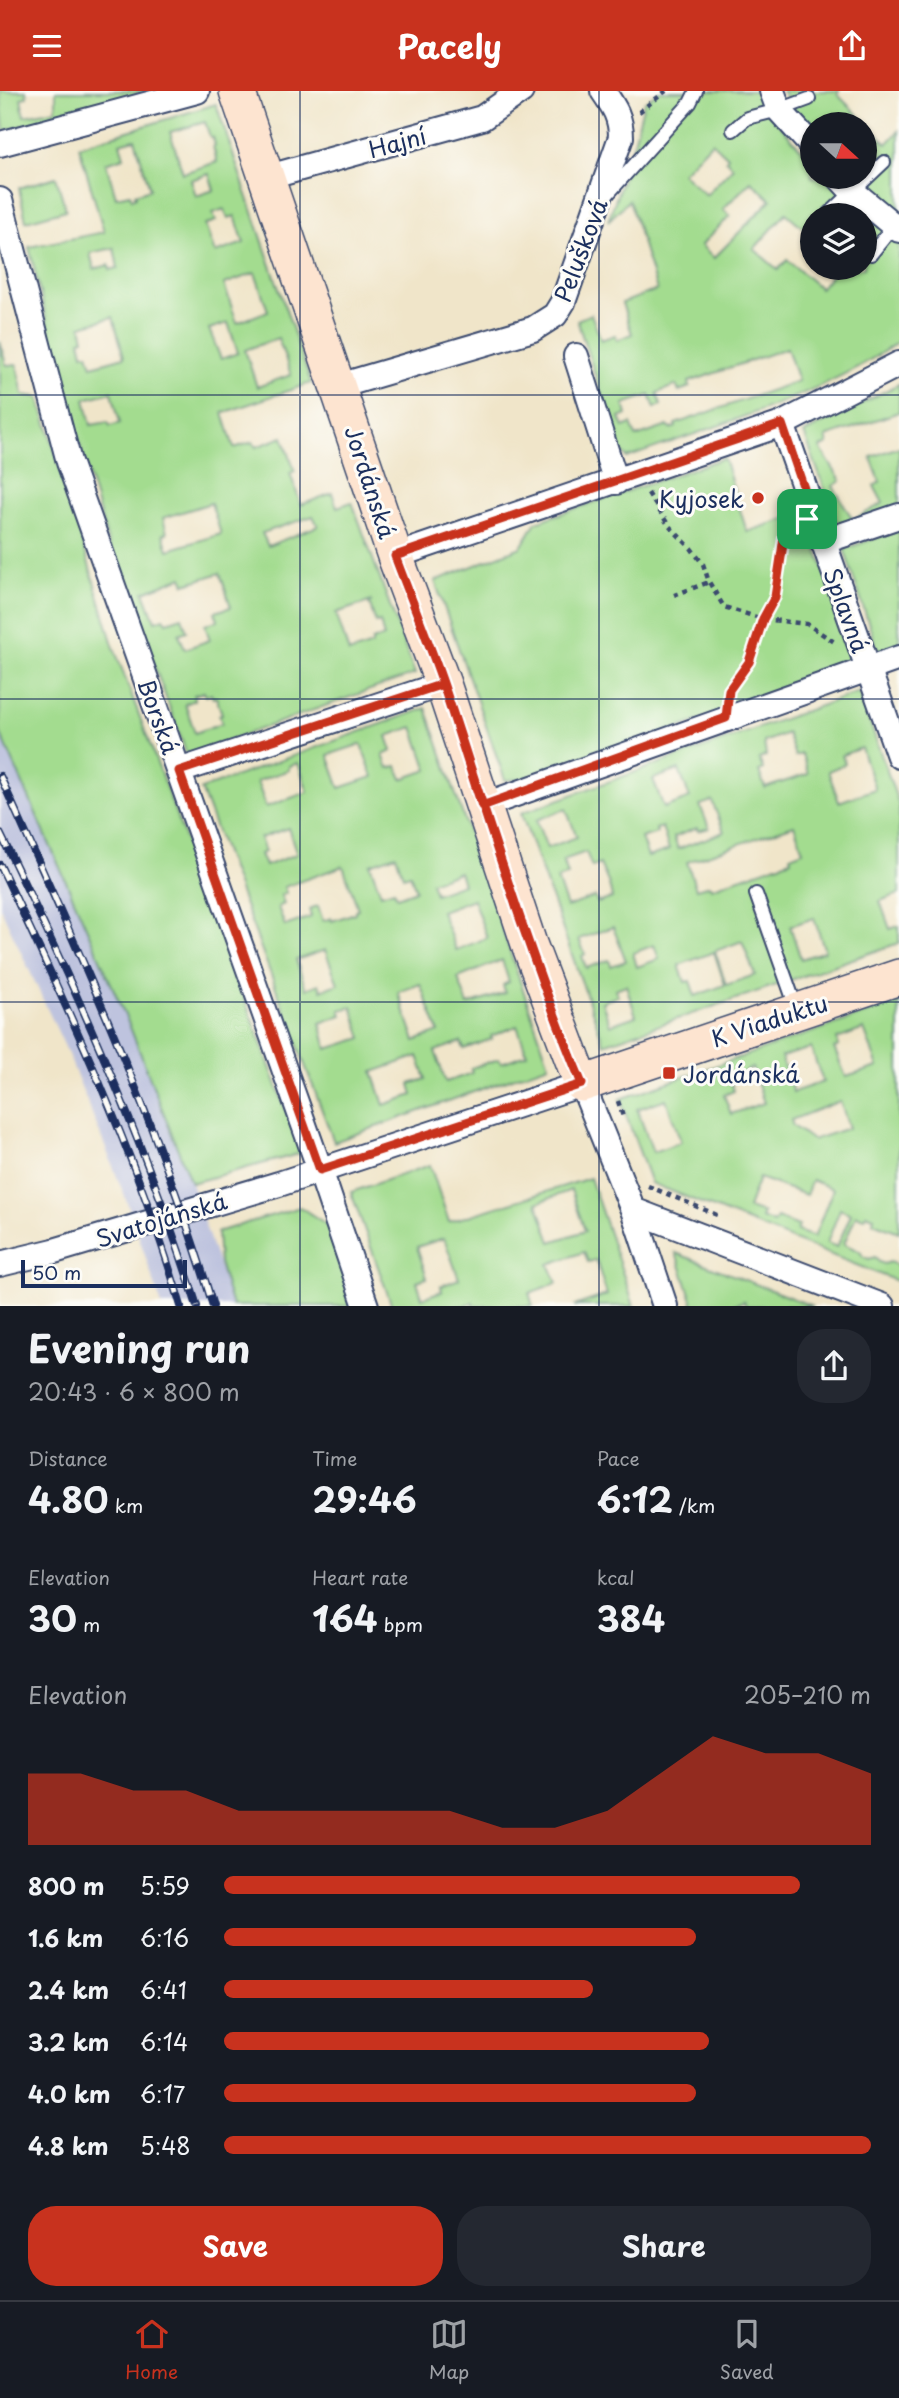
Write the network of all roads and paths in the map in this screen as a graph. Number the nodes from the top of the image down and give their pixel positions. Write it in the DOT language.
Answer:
graph roads {
  1 [pos="197,91"];
  2 [pos="237,91"];
  3 [pos="521,91"];
  4 [pos="603,91"];
  5 [pos="666,91"];
  6 [pos="696,91"];
  7 [pos="809,99"];
  8 [pos="776,101"];
  9 [pos="620,118"];
  10 [pos="733,130"];
  11 [pos="800,131"];
  12 [pos="0,144"];
  13 [pos="884,162"];
  14 [pos="877,166"];
  15 [pos="265,178"];
  16 [pos="851,189"];
  17 [pos="0,200"];
  18 [pos="597,205"];
  19 [pos="897,225"];
  20 [pos="877,247"];
  21 [pos="576,356"];
  22 [pos="899,364"];
  23 [pos="339,386"];
  24 [pos="782,424"];
  25 [pos="627,477"];
  26 [pos="813,515"];
  27 [pos="899,516"];
  28 [pos="822,542"];
  29 [pos="395,556"];
  30 [pos="709,582"];
  31 [pos="674,595"];
  32 [pos="763,619"];
  33 [pos="899,658"];
  34 [pos="868,669"];
  35 [pos="443,684"];
  36 [pos="726,718"];
  37 [pos="899,756"];
  38 [pos="179,771"];
  39 [pos="482,806"];
  40 [pos="756,894"];
  41 [pos="899,977"];
  42 [pos="797,1011"];
  43 [pos="596,1079"];
  44 [pos="625,1123"];
  45 [pos="320,1170"];
  46 [pos="644,1184"];
  47 [pos="633,1210"];
  48 [pos="728,1220"];
  49 [pos="0,1265"];
  50 [pos="366,1306"];
  51 [pos="665,1306"];
  52 [pos="882,1306"];
  1 -- 12 [label="street"];
  2 -- 15 [label="street, Jordánská"];
  3 -- 15 [label="street, Hajní"];
  4 -- 9 [label="street"];
  5 -- 9 [label="path"];
  6 -- 18 [label="lane"];
  7 -- 8 [label="lane"];
  8 -- 10 [label="lane"];
  8 -- 11 [label="street"];
  9 -- 18 [label="street, Pelušková"];
  13 -- 14 [label="lane"];
  15 -- 23 [label="street, Jordánská"];
  16 -- 19 [label="street"];
  17 -- 38 [label="street, Borská"];
  18 -- 23 [label="street, Pelušková"];
  19 -- 20 [label="lane"];
  21 -- 25 [label="street"];
  22 -- 24 [label="street"];
  23 -- 29 [label="street, Jordánská"];
  24 -- 25 [label="street"];
  24 -- 26 [label="street, Splavná"];
  25 -- 29 [label="street"];
  25 -- 30 [label="path"];
  26 -- 28 [label="street, Splavná"];
  26 -- 32 [label="path"];
  27 -- 28 [label="street"];
  28 -- 34 [label="street, Splavná"];
  29 -- 35 [label="street, Jordánská"];
  30 -- 31 [label="path"];
  30 -- 32 [label="path"];
  32 -- 34 [label="path"];
  32 -- 36 [label="path"];
  33 -- 34 [label="street"];
  34 -- 36 [label="street"];
  34 -- 37 [label="street, Splavná"];
  35 -- 38 [label="street"];
  35 -- 39 [label="street, Jordánská"];
  36 -- 39 [label="street"];
  38 -- 45 [label="street, Borská"];
  39 -- 43 [label="street, Jordánská"];
  40 -- 42 [label="lane"];
  41 -- 42 [label="street, K Viaduktu"];
  42 -- 43 [label="street, K Viaduktu"];
  43 -- 44 [label="path"];
  43 -- 45 [label="street, K Viaduktu"];
  43 -- 47 [label="street, Jordánská"];
  45 -- 49 [label="street, Svatojánská"];
  45 -- 50 [label="street, Borská"];
  46 -- 48 [label="path"];
  47 -- 51 [label="street, Jordánská"];
  47 -- 52 [label="street"];
}
